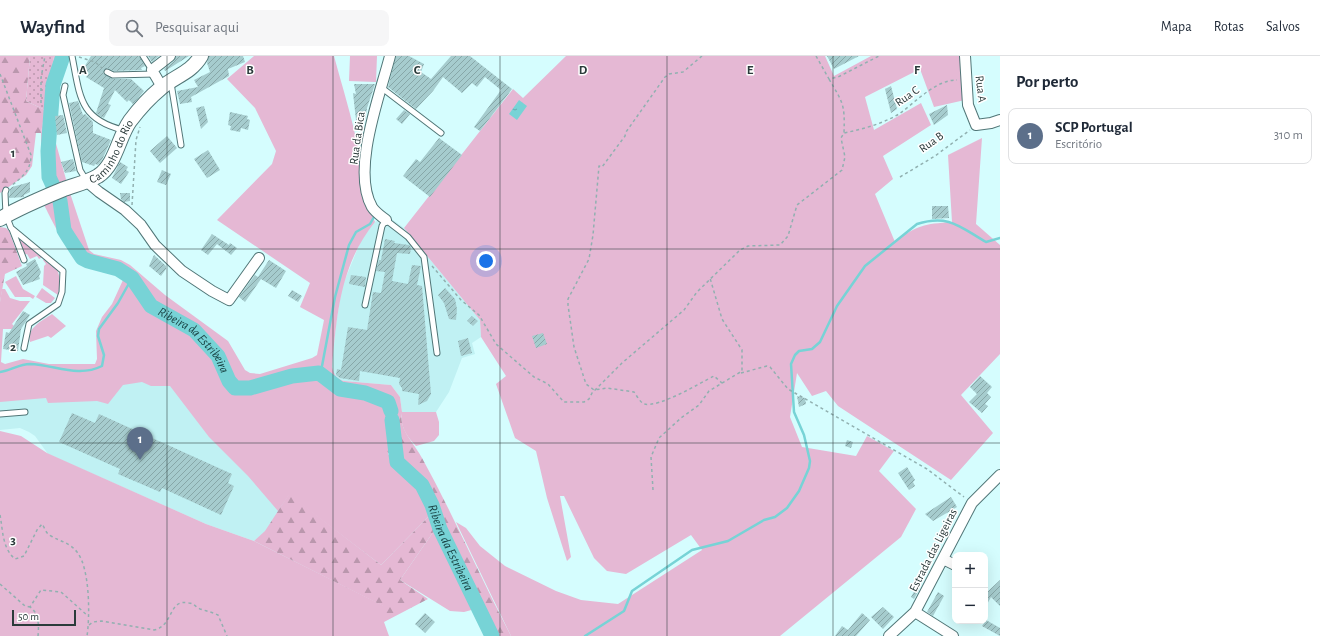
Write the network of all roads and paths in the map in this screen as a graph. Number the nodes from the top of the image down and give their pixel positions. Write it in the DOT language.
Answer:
graph roads {
  1 [pos="45,56"];
  2 [pos="72,56"];
  3 [pos="143,56"];
  4 [pos="170,56"];
  5 [pos="201,56"];
  6 [pos="390,56"];
  7 [pos="702,56"];
  8 [pos="816,56"];
  9 [pos="879,56"];
  10 [pos="965,56"];
  11 [pos="79,57"];
  12 [pos="107,72"];
  13 [pos="154,72"];
  14 [pos="0,74"];
  15 [pos="829,79"];
  16 [pos="966,82"];
  17 [pos="166,84"];
  18 [pos="65,86"];
  19 [pos="382,88"];
  20 [pos="41,103"];
  21 [pos="142,107"];
  22 [pos="1000,120"];
  23 [pos="976,125"];
  24 [pos="125,131"];
  25 [pos="441,132"];
  26 [pos="844,133"];
  27 [pos="182,145"];
  28 [pos="900,177"];
  29 [pos="86,181"];
  30 [pos="6,190"];
  31 [pos="3,217"];
  32 [pos="132,217"];
  33 [pos="386,220"];
  34 [pos="11,228"];
  35 [pos="424,257"];
  36 [pos="259,258"];
  37 [pos="24,260"];
  38 [pos="710,278"];
  39 [pos="365,305"];
  40 [pos="24,348"];
  41 [pos="437,353"];
  42 [pos="741,373"];
  43 [pos="722,383"];
  44 [pos="594,390"];
  45 [pos="25,412"];
  46 [pos="0,414"];
  47 [pos="1000,475"];
  48 [pos="653,490"];
  49 [pos="972,503"];
  50 [pos="0,515"];
  51 [pos="943,559"];
  52 [pos="952,564"];
  53 [pos="0,584"];
  54 [pos="30,607"];
  55 [pos="915,612"];
  56 [pos="89,616"];
  57 [pos="90,625"];
  58 [pos="38,636"];
  59 [pos="87,636"];
  60 [pos="227,636"];
  61 [pos="889,636"];
  62 [pos="953,636"];
  1 -- 20 [label="path"];
  2 -- 24 [label="lane"];
  3 -- 13 [label="lane"];
  4 -- 13 [label="street"];
  5 -- 17 [label="street, Caminho do Rio"];
  6 -- 19 [label="street, Rua da Bica"];
  7 -- 44 [label="path"];
  8 -- 15 [label="path"];
  9 -- 15 [label="path"];
  10 -- 16 [label="street, Rua A"];
  11 -- 12 [label="path"];
  12 -- 13 [label="lane"];
  13 -- 17 [label="street"];
  14 -- 30 [label="path"];
  15 -- 26 [label="path"];
  16 -- 23 [label="street, Rua A"];
  16 -- 26 [label="path, Rua C"];
  17 -- 21 [label="street, Caminho do Rio"];
  17 -- 27 [label="lane"];
  18 -- 29 [label="lane"];
  19 -- 25 [label="lane"];
  19 -- 33 [label="street, Rua da Bica"];
  21 -- 24 [label="street, Caminho do Rio"];
  21 -- 32 [label="path"];
  22 -- 23 [label="street"];
  23 -- 28 [label="path, Rua B"];
  24 -- 29 [label="street, Caminho do Rio"];
  26 -- 38 [label="path"];
  29 -- 31 [label="street, Caminho do Rio"];
  29 -- 32 [label="street"];
  30 -- 31 [label="lane"];
  31 -- 34 [label="lane"];
  32 -- 36 [label="street"];
  33 -- 35 [label="lane"];
  33 -- 39 [label="lane"];
  34 -- 37 [label="lane"];
  34 -- 40 [label="lane"];
  35 -- 41 [label="lane"];
  35 -- 44 [label="path"];
  38 -- 42 [label="path"];
  38 -- 44 [label="path"];
  42 -- 43 [label="path"];
  42 -- 49 [label="path"];
  43 -- 44 [label="path"];
  43 -- 48 [label="path"];
  45 -- 46 [label="lane"];
  47 -- 49 [label="street, Estrada das Ligeiras"];
  49 -- 51 [label="street, Estrada das Ligeiras"];
  50 -- 56 [label="path"];
  51 -- 52 [label="street"];
  51 -- 55 [label="street, Estrada das Ligeiras"];
  53 -- 54 [label="path"];
  54 -- 56 [label="path"];
  54 -- 58 [label="path"];
  55 -- 61 [label="street, Estrada das Ligeiras"];
  55 -- 62 [label="street"];
  56 -- 57 [label="path"];
  57 -- 59 [label="path"];
  57 -- 60 [label="path"];
}
